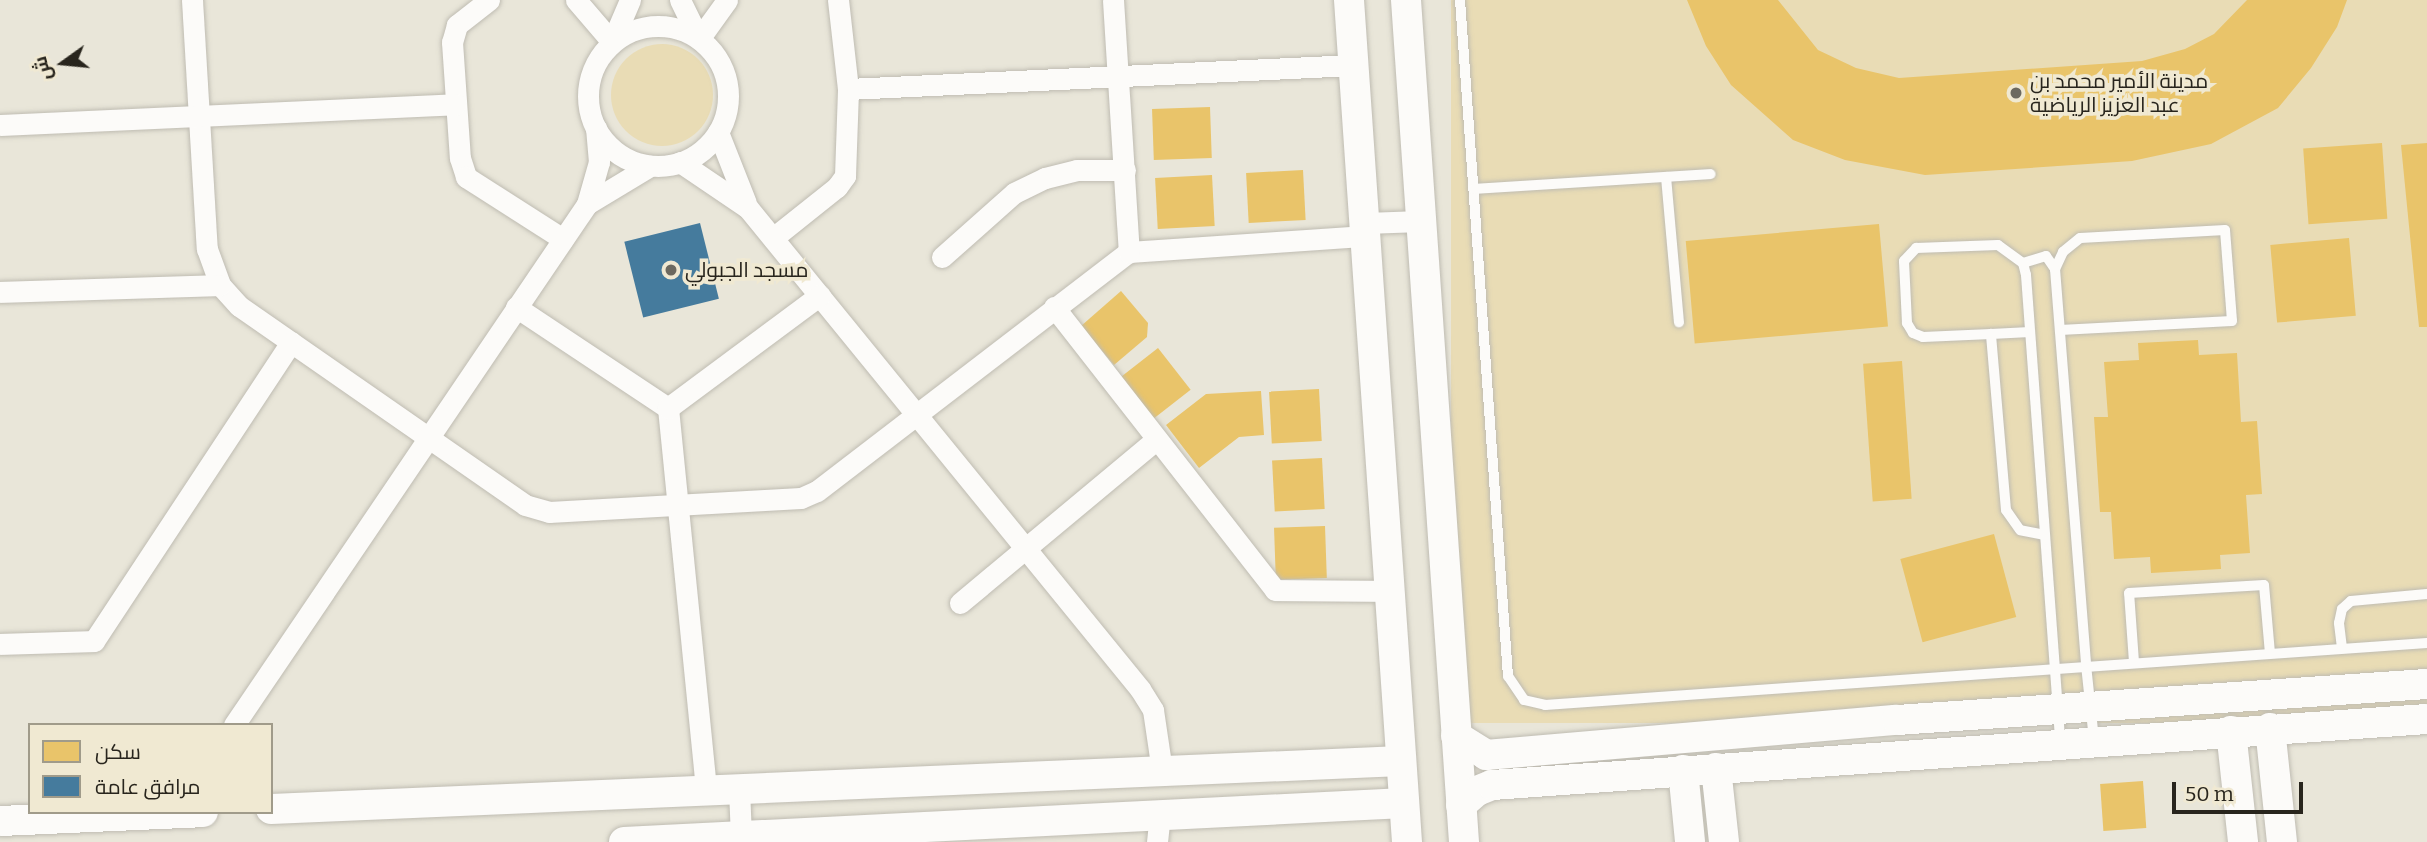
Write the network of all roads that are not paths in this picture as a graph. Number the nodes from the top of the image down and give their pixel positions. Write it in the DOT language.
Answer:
graph roads {
  1 [pos="192,0"];
  2 [pos="489,0"];
  3 [pos="576,0"];
  4 [pos="630,0"];
  5 [pos="680,0"];
  6 [pos="727,0"];
  7 [pos="838,0"];
  8 [pos="1113,0"];
  9 [pos="1349,0"];
  10 [pos="1406,0"];
  11 [pos="1460,0"];
  12 [pos="699,39"];
  13 [pos="612,43"];
  14 [pos="1354,65"];
  15 [pos="1119,76"];
  16 [pos="848,89"];
  17 [pos="456,104"];
  18 [pos="199,116"];
  19 [pos="0,125"];
  20 [pos="596,128"];
  21 [pos="718,132"];
  22 [pos="680,162"];
  23 [pos="650,166"];
  24 [pos="1125,170"];
  25 [pos="1711,174"];
  26 [pos="1666,177"];
  27 [pos="1474,189"];
  28 [pos="587,204"];
  29 [pos="748,208"];
  30 [pos="1421,220"];
  31 [pos="1365,229"];
  32 [pos="773,238"];
  33 [pos="563,239"];
  34 [pos="1129,252"];
  35 [pos="942,257"];
  36 [pos="2023,263"];
  37 [pos="2055,269"];
  38 [pos="220,285"];
  39 [pos="0,292"];
  40 [pos="820,295"];
  41 [pos="516,307"];
  42 [pos="1054,307"];
  43 [pos="1679,322"];
  44 [pos="2060,330"];
  45 [pos="2030,332"];
  46 [pos="1991,334"];
  47 [pos="291,342"];
  48 [pos="668,408"];
  49 [pos="916,414"];
  50 [pos="430,439"];
  51 [pos="1157,439"];
  52 [pos="675,507"];
  53 [pos="2045,535"];
  54 [pos="1024,546"];
  55 [pos="1390,592"];
  56 [pos="2427,594"];
  57 [pos="960,603"];
  58 [pos="2427,643"];
  59 [pos="0,644"];
  60 [pos="2342,648"];
  61 [pos="2270,653"];
  62 [pos="2134,662"];
  63 [pos="2086,665"];
  64 [pos="2055,666"];
  65 [pos="2427,684"];
  66 [pos="2090,707"];
  67 [pos="2057,709"];
  68 [pos="2427,719"];
  69 [pos="235,723"];
  70 [pos="2270,728"];
  71 [pos="2231,731"];
  72 [pos="1456,736"];
  73 [pos="2094,740"];
  74 [pos="2060,742"];
  75 [pos="1401,761"];
  76 [pos="1716,768"];
  77 [pos="1683,770"];
  78 [pos="1162,771"];
  79 [pos="739,789"];
  80 [pos="706,790"];
  81 [pos="1404,803"];
  82 [pos="1461,805"];
  83 [pos="273,809"];
  84 [pos="158,814"];
  85 [pos="0,821"];
  86 [pos="1158,829"];
  87 [pos="741,836"];
  88 [pos="785,838"];
  89 [pos="624,842"];
  90 [pos="1407,842"];
  91 [pos="1464,842"];
  92 [pos="1690,842"];
  93 [pos="1724,842"];
  94 [pos="2243,842"];
  95 [pos="2282,842"];
  1 -- 18 [label="street"];
  2 -- 17 [label="street"];
  3 -- 13 [label="street"];
  4 -- 13 [label="street"];
  5 -- 12 [label="street"];
  6 -- 12 [label="street"];
  7 -- 16 [label="street"];
  8 -- 15 [label="street"];
  9 -- 14 [label="street"];
  10 -- 30 [label="street"];
  11 -- 27 [label="lane"];
  12 -- 13 [label="street"];
  12 -- 21 [label="street"];
  13 -- 20 [label="street"];
  14 -- 15 [label="street"];
  14 -- 31 [label="street"];
  15 -- 16 [label="street"];
  15 -- 24 [label="street"];
  16 -- 32 [label="street"];
  17 -- 18 [label="street"];
  17 -- 33 [label="street"];
  18 -- 19 [label="street"];
  18 -- 38 [label="street"];
  20 -- 23 [label="street"];
  20 -- 28 [label="street"];
  21 -- 22 [label="street"];
  21 -- 29 [label="street"];
  22 -- 23 [label="street"];
  22 -- 29 [label="street"];
  23 -- 28 [label="street"];
  24 -- 34 [label="street"];
  24 -- 35 [label="street"];
  25 -- 26 [label="lane"];
  26 -- 27 [label="lane"];
  26 -- 43 [label="lane"];
  27 -- 64 [label="lane"];
  28 -- 33 [label="street"];
  29 -- 32 [label="street"];
  30 -- 31 [label="street"];
  30 -- 72 [label="street"];
  31 -- 34 [label="street"];
  31 -- 55 [label="street"];
  32 -- 40 [label="street"];
  33 -- 41 [label="street"];
  34 -- 42 [label="street"];
  36 -- 37 [label="lane"];
  36 -- 45 [label="lane"];
  36 -- 46 [label="lane"];
  37 -- 44 [label="lane"];
  37 -- 44 [label="lane"];
  38 -- 39 [label="street"];
  38 -- 47 [label="street"];
  40 -- 48 [label="street"];
  40 -- 49 [label="street"];
  41 -- 48 [label="street"];
  41 -- 50 [label="street"];
  42 -- 49 [label="street"];
  42 -- 51 [label="street"];
  44 -- 63 [label="lane"];
  45 -- 46 [label="lane"];
  45 -- 53 [label="lane"];
  46 -- 53 [label="lane"];
  47 -- 50 [label="street"];
  47 -- 59 [label="street"];
  48 -- 52 [label="street"];
  49 -- 52 [label="street"];
  49 -- 54 [label="street"];
  50 -- 52 [label="street"];
  50 -- 69 [label="street"];
  51 -- 54 [label="street"];
  51 -- 55 [label="street"];
  52 -- 80 [label="street"];
  53 -- 64 [label="lane"];
  54 -- 57 [label="street"];
  54 -- 78 [label="street"];
  55 -- 75 [label="street"];
  56 -- 60 [label="lane"];
  58 -- 60 [label="lane"];
  60 -- 61 [label="lane"];
  61 -- 62 [label="lane"];
  61 -- 62 [label="lane"];
  62 -- 63 [label="lane"];
  63 -- 64 [label="lane"];
  63 -- 66 [label="lane"];
  64 -- 67 [label="lane"];
  65 -- 66 [label="street"];
  66 -- 67 [label="street"];
  66 -- 73 [label="lane"];
  67 -- 72 [label="street"];
  67 -- 74 [label="lane"];
  68 -- 70 [label="street"];
  70 -- 71 [label="street"];
  70 -- 95 [label="street"];
  71 -- 73 [label="street"];
  71 -- 94 [label="street"];
  72 -- 82 [label="street"];
  73 -- 74 [label="street"];
  74 -- 76 [label="street"];
  75 -- 78 [label="street"];
  75 -- 81 [label="street"];
  76 -- 77 [label="street"];
  76 -- 93 [label="street"];
  77 -- 82 [label="street"];
  77 -- 92 [label="street"];
  78 -- 79 [label="street"];
  79 -- 80 [label="street"];
  79 -- 87 [label="street"];
  80 -- 83 [label="street"];
  81 -- 86 [label="street"];
  81 -- 90 [label="street"];
  82 -- 91 [label="street"];
  84 -- 85 [label="street"];
  86 -- 88 [label="street"];
  87 -- 88 [label="street"];
  87 -- 89 [label="street"];
}
